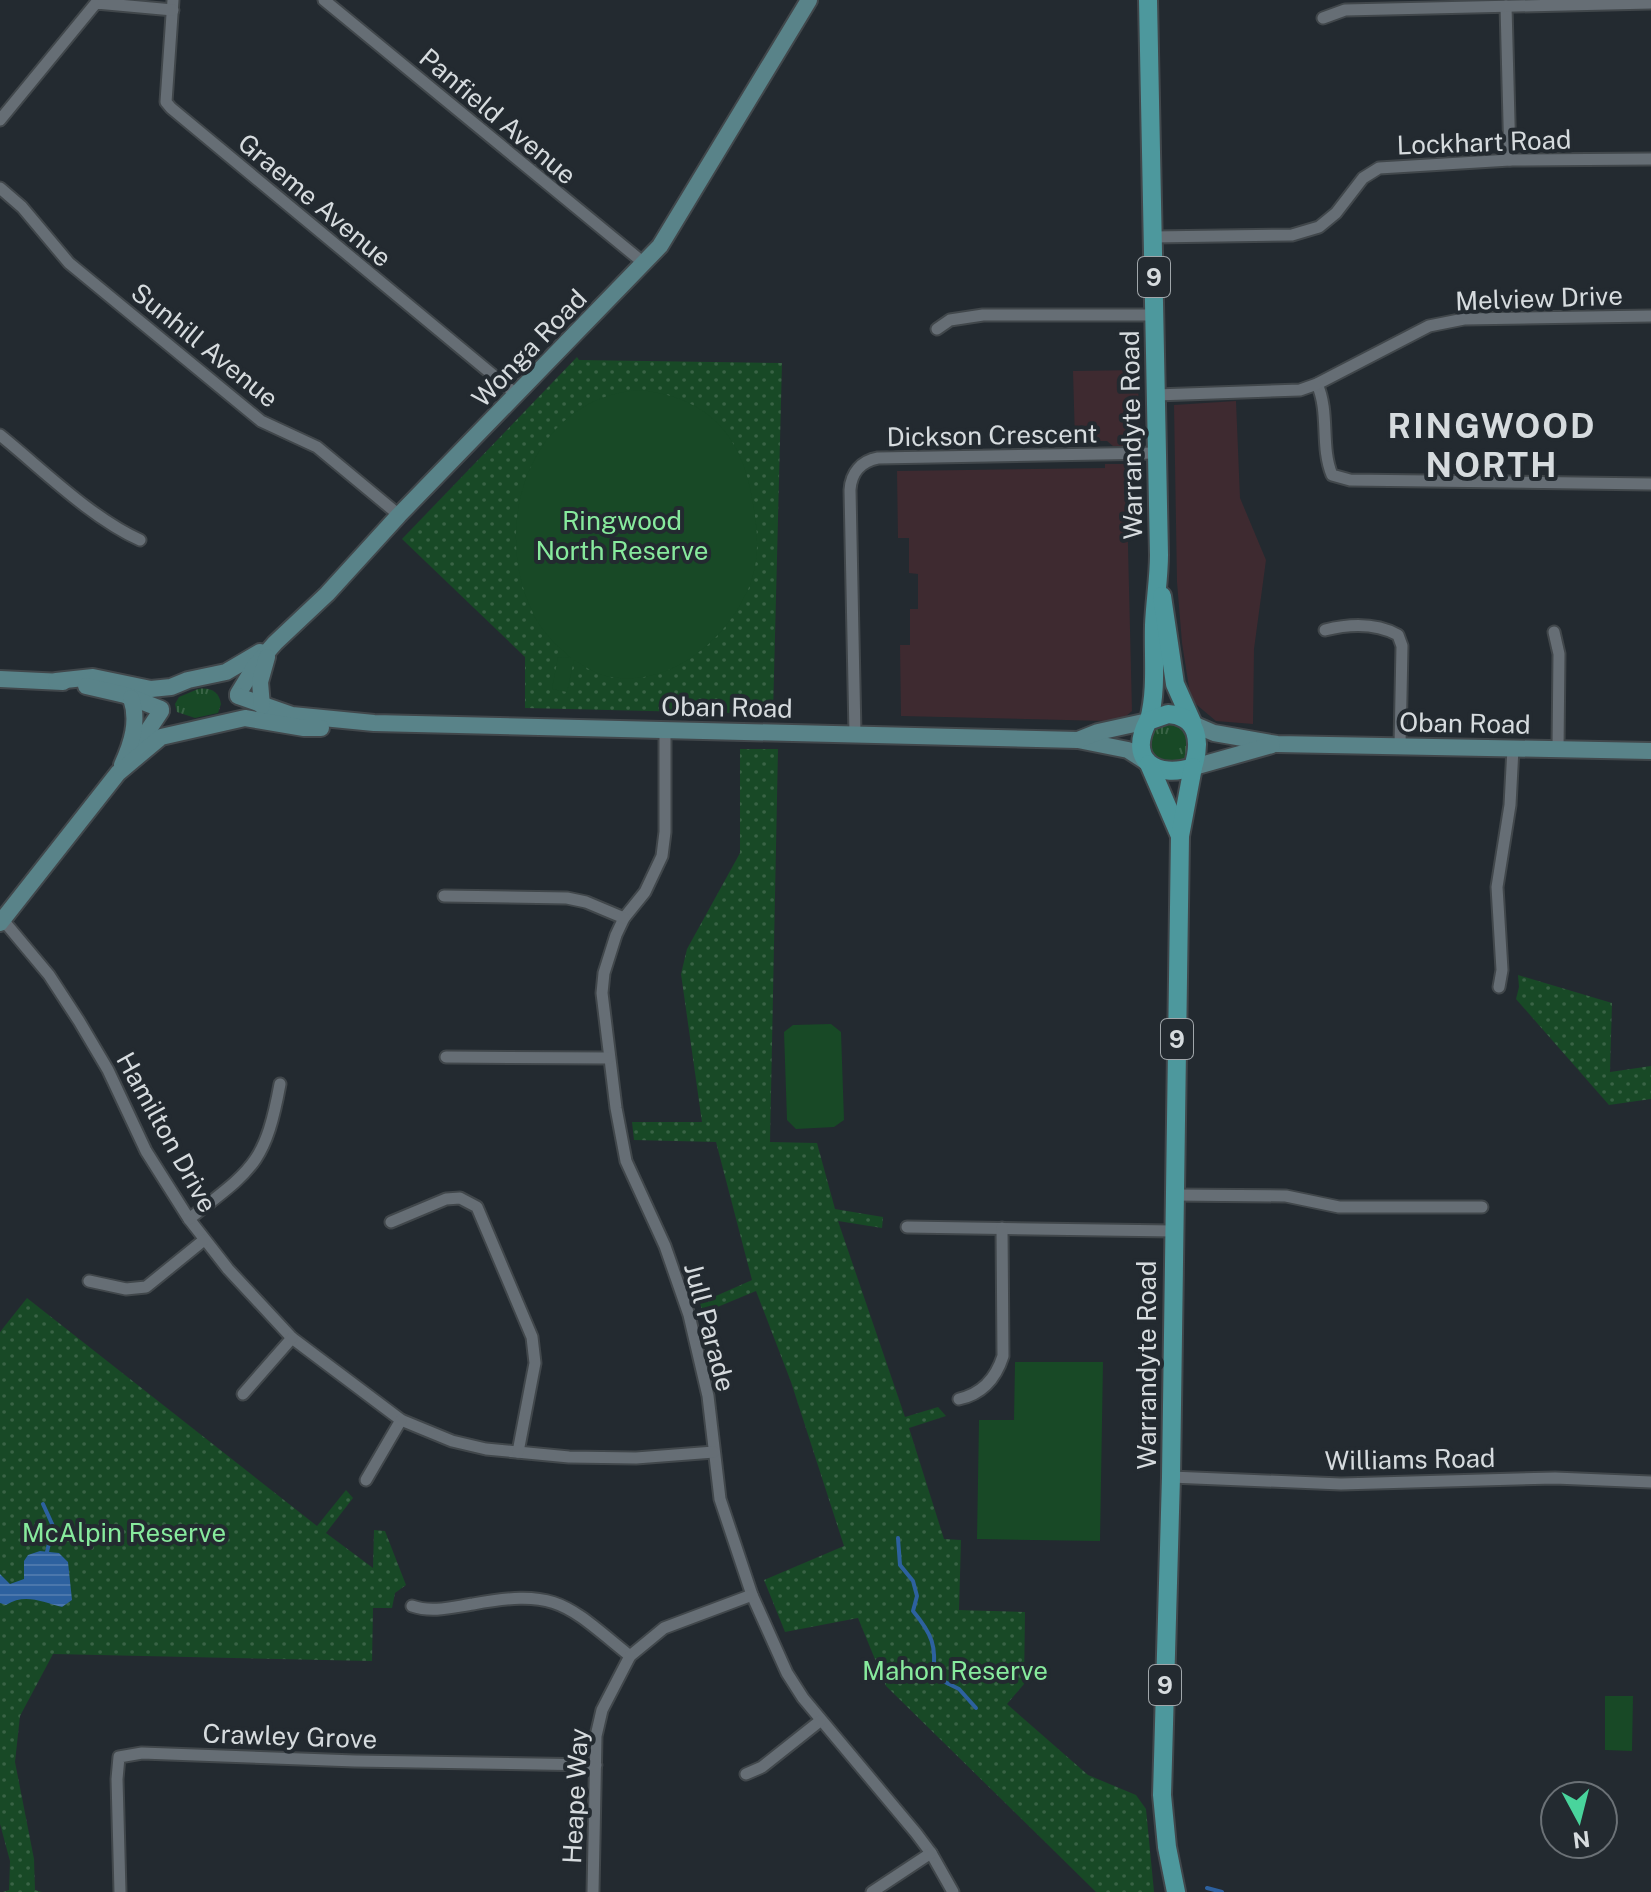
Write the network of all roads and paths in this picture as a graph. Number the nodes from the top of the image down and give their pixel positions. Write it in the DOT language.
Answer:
graph roads {
  1 [pos="324,0"];
  2 [pos="809,0"];
  3 [pos="1148,0"];
  4 [pos="1651,3"];
  5 [pos="173,5"];
  6 [pos="1506,6"];
  7 [pos="1323,18"];
  8 [pos="0,120"];
  9 [pos="1651,159"];
  10 [pos="1510,160"];
  11 [pos="0,188"];
  12 [pos="1153,237"];
  13 [pos="645,264"];
  14 [pos="1155,315"];
  15 [pos="1651,316"];
  16 [pos="937,329"];
  17 [pos="1317,384"];
  18 [pos="517,395"];
  19 [pos="1156,395"];
  20 [pos="0,435"];
  21 [pos="1157,453"];
  22 [pos="1651,484"];
  23 [pos="399,515"];
  24 [pos="140,540"];
  25 [pos="1159,582"];
  26 [pos="1325,630"];
  27 [pos="1554,632"];
  28 [pos="274,645"];
  29 [pos="0,679"];
  30 [pos="56,681"];
  31 [pos="172,687"];
  32 [pos="238,695"];
  33 [pos="131,698"];
  34 [pos="262,706"];
  35 [pos="161,710"];
  36 [pos="1149,721"];
  37 [pos="221,723"];
  38 [pos="374,723"];
  39 [pos="1193,724"];
  40 [pos="665,729"];
  41 [pos="855,734"];
  42 [pos="1078,740"];
  43 [pos="1277,744"];
  44 [pos="1400,745"];
  45 [pos="1513,748"];
  46 [pos="1558,749"];
  47 [pos="1651,751"];
  48 [pos="1148,763"];
  49 [pos="1194,767"];
  50 [pos="122,769"];
  51 [pos="1180,836"];
  52 [pos="444,896"];
  53 [pos="624,918"];
  54 [pos="2,921"];
  55 [pos="1499,987"];
  56 [pos="446,1057"];
  57 [pos="609,1058"];
  58 [pos="280,1084"];
  59 [pos="1174,1195"];
  60 [pos="1482,1207"];
  61 [pos="189,1219"];
  62 [pos="391,1222"];
  63 [pos="907,1227"];
  64 [pos="1002,1228"];
  65 [pos="1173,1231"];
  66 [pos="204,1240"];
  67 [pos="89,1281"];
  68 [pos="292,1338"];
  69 [pos="243,1394"];
  70 [pos="959,1399"];
  71 [pos="401,1420"];
  72 [pos="518,1452"];
  73 [pos="714,1452"];
  74 [pos="1171,1477"];
  75 [pos="366,1480"];
  76 [pos="1651,1482"];
  77 [pos="752,1595"];
  78 [pos="412,1606"];
  79 [pos="630,1656"];
  80 [pos="820,1721"];
  81 [pos="596,1765"];
  82 [pos="746,1774"];
  83 [pos="931,1853"];
  84 [pos="120,1892"];
  85 [pos="593,1892"];
  86 [pos="872,1892"];
  87 [pos="953,1892"];
  88 [pos="1176,1892"];
  1 -- 13 [label="street, Panfield Avenue"];
  2 -- 13 [label="main road, Wonga Road"];
  3 -- 12 [label="main road, Warrandyte Road / 9"];
  4 -- 6 [label="street"];
  5 -- 8 [label="street"];
  5 -- 18 [label="street, Graeme Avenue"];
  6 -- 7 [label="street"];
  6 -- 10 [label="street"];
  9 -- 10 [label="street, Lockhart Road"];
  10 -- 12 [label="street, Lockhart Road"];
  11 -- 23 [label="street, Sunhill Avenue"];
  12 -- 14 [label="main road, Warrandyte Road / 9"];
  13 -- 18 [label="main road, Wonga Road"];
  14 -- 16 [label="street"];
  14 -- 19 [label="main road, Warrandyte Road / 9"];
  15 -- 17 [label="street, Melview Drive"];
  17 -- 19 [label="street, Melview Drive"];
  17 -- 22 [label="street"];
  18 -- 23 [label="main road, Wonga Road"];
  19 -- 21 [label="main road, Warrandyte Road / 9"];
  20 -- 24 [label="street"];
  21 -- 25 [label="main road, Warrandyte Road / 9"];
  21 -- 41 [label="street, Dickson Crescent"];
  23 -- 28 [label="main road, Wonga Road"];
  25 -- 36 [label="main road, Warrandyte Road / 9"];
  25 -- 39 [label="main road, Warrandyte Road / 9"];
  26 -- 44 [label="street"];
  27 -- 46 [label="street"];
  28 -- 31 [label="main road"];
  28 -- 32 [label="main road, Wonga Road"];
  28 -- 34 [label="main road"];
  29 -- 30 [label="main road"];
  30 -- 31 [label="main road"];
  30 -- 33 [label="main road"];
  31 -- 32 [label="main road, Oban Road"];
  31 -- 35 [label="main road"];
  32 -- 34 [label="main road, Oban Road"];
  32 -- 37 [label="main road, Wonga Road"];
  33 -- 35 [label="main road"];
  33 -- 50 [label="main road"];
  34 -- 38 [label="main road, Oban Road"];
  35 -- 37 [label="main road"];
  35 -- 50 [label="main road"];
  36 -- 39 [label="main road"];
  36 -- 42 [label="main road, Oban Road"];
  36 -- 48 [label="main road, 9"];
  37 -- 38 [label="main road, Oban Road"];
  37 -- 50 [label="main road"];
  38 -- 40 [label="main road, Oban Road"];
  39 -- 43 [label="main road, Oban Road"];
  39 -- 49 [label="main road, 9"];
  40 -- 41 [label="main road, Oban Road"];
  40 -- 53 [label="street, Jull Parade"];
  41 -- 42 [label="main road, Oban Road"];
  42 -- 48 [label="main road, Oban Road"];
  43 -- 44 [label="main road, Oban Road"];
  43 -- 49 [label="main road, Oban Road"];
  44 -- 45 [label="main road, Oban Road"];
  45 -- 46 [label="main road, Oban Road"];
  45 -- 55 [label="street"];
  46 -- 47 [label="main road, Oban Road"];
  48 -- 49 [label="main road"];
  48 -- 51 [label="main road, Warrandyte Road / 9"];
  49 -- 51 [label="main road, Warrandyte Road / 9"];
  50 -- 54 [label="main road"];
  51 -- 59 [label="main road, Warrandyte Road / 9"];
  52 -- 53 [label="street"];
  53 -- 57 [label="street, Jull Parade"];
  54 -- 61 [label="street, Hamilton Drive"];
  56 -- 57 [label="street"];
  57 -- 73 [label="street, Jull Parade"];
  58 -- 61 [label="street"];
  59 -- 60 [label="street"];
  59 -- 65 [label="main road, Warrandyte Road / 9"];
  61 -- 66 [label="street, Hamilton Drive"];
  62 -- 72 [label="street"];
  63 -- 64 [label="street"];
  64 -- 65 [label="street"];
  64 -- 70 [label="street"];
  65 -- 74 [label="main road, Warrandyte Road / 9"];
  66 -- 67 [label="street"];
  66 -- 68 [label="street, Hamilton Drive"];
  68 -- 69 [label="street"];
  68 -- 71 [label="street, Hamilton Drive"];
  71 -- 72 [label="street, Hamilton Drive"];
  71 -- 75 [label="street"];
  72 -- 73 [label="street, Hamilton Drive"];
  73 -- 77 [label="street, Jull Parade"];
  74 -- 76 [label="street, Williams Road"];
  74 -- 88 [label="main road, Warrandyte Road / 9"];
  77 -- 79 [label="street, Heape Way"];
  77 -- 80 [label="street, Jull Parade"];
  78 -- 79 [label="street"];
  79 -- 81 [label="street, Heape Way"];
  80 -- 82 [label="street"];
  80 -- 83 [label="street, Jull Parade"];
  81 -- 84 [label="street, Crawley Grove"];
  81 -- 85 [label="street, Heape Way"];
  83 -- 86 [label="street"];
  83 -- 87 [label="street, Jull Parade"];
}
